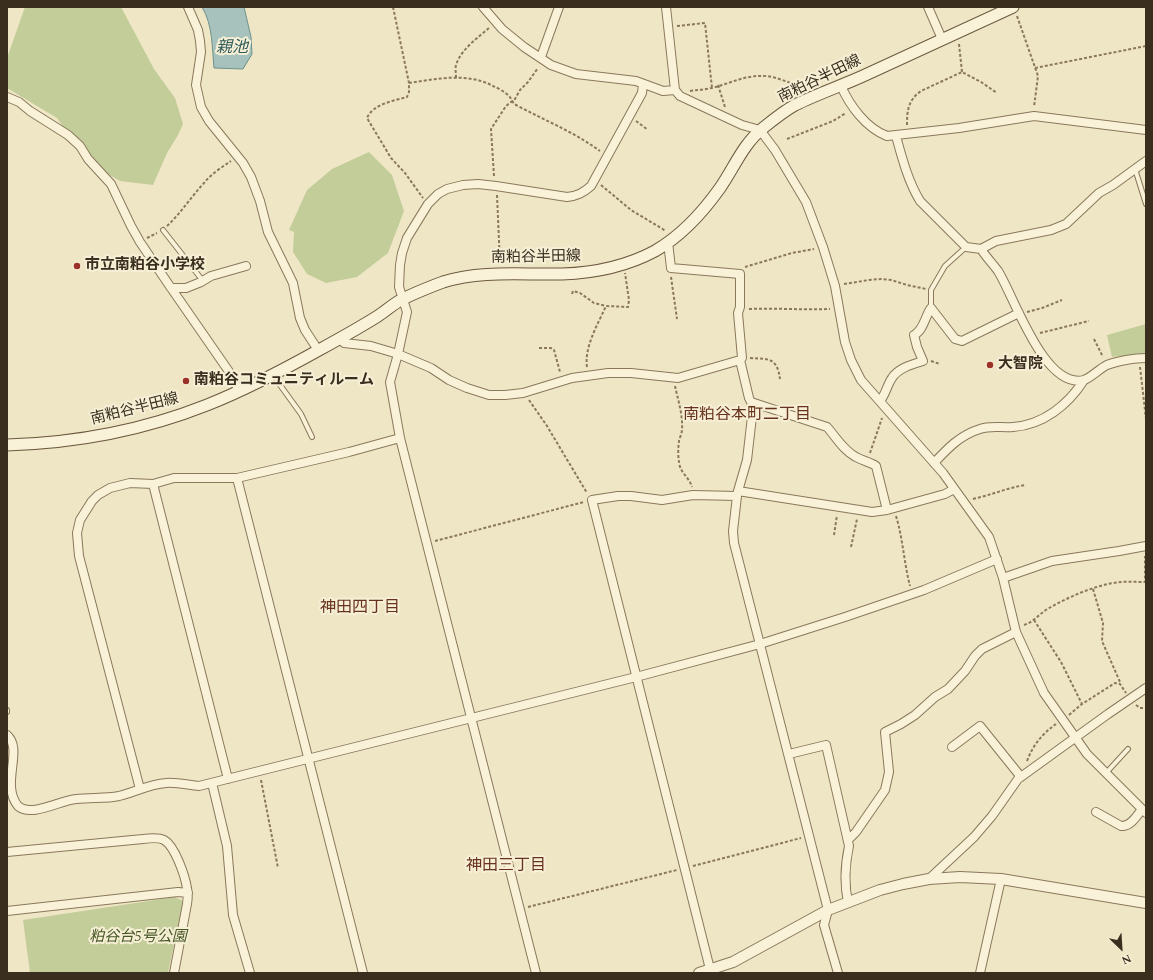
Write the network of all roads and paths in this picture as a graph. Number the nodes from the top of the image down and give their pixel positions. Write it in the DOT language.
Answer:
graph roads {
  1 [pos="188,7"];
  2 [pos="393,7"];
  3 [pos="483,7"];
  4 [pos="559,7"];
  5 [pos="666,7"];
  6 [pos="928,7"];
  7 [pos="1014,9"];
  8 [pos="496,22"];
  9 [pos="668,27"];
  10 [pos="955,33"];
  11 [pos="942,39"];
  12 [pos="1146,46"];
  13 [pos="542,58"];
  14 [pos="1035,68"];
  15 [pos="962,72"];
  16 [pos="456,78"];
  17 [pos="408,83"];
  18 [pos="643,84"];
  19 [pos="718,85"];
  20 [pos="841,86"];
  21 [pos="712,88"];
  22 [pos="675,91"];
  23 [pos="997,93"];
  24 [pos="821,94"];
  25 [pos="7,97"];
  26 [pos="512,102"];
  27 [pos="854,108"];
  28 [pos="630,116"];
  29 [pos="1034,116"];
  30 [pos="725,117"];
  31 [pos="648,130"];
  32 [pos="760,130"];
  33 [pos="1146,130"];
  34 [pos="908,134"];
  35 [pos="896,136"];
  36 [pos="787,139"];
  37 [pos="606,156"];
  38 [pos="238,157"];
  39 [pos="1146,161"];
  40 [pos="1135,169"];
  41 [pos="594,179"];
  42 [pos="495,186"];
  43 [pos="428,204"];
  44 [pos="1146,204"];
  45 [pos="163,230"];
  46 [pos="670,240"];
  47 [pos="140,242"];
  48 [pos="822,247"];
  49 [pos="966,247"];
  50 [pos="981,249"];
  51 [pos="623,263"];
  52 [pos="246,266"];
  53 [pos="671,268"];
  54 [pos="501,273"];
  55 [pos="740,274"];
  56 [pos="203,281"];
  57 [pos="835,286"];
  58 [pos="171,288"];
  59 [pos="931,290"];
  60 [pos="572,294"];
  61 [pos="402,299"];
  62 [pos="1062,300"];
  63 [pos="606,306"];
  64 [pos="931,308"];
  65 [pos="739,309"];
  66 [pos="839,309"];
  67 [pos="1019,314"];
  68 [pos="676,319"];
  69 [pos="1089,321"];
  70 [pos="1029,335"];
  71 [pos="339,338"];
  72 [pos="1094,339"];
  73 [pos="539,348"];
  74 [pos="318,350"];
  75 [pos="398,354"];
  76 [pos="1142,358"];
  77 [pos="741,359"];
  78 [pos="1107,365"];
  79 [pos="274,374"];
  80 [pos="589,376"];
  81 [pos="673,377"];
  82 [pos="780,379"];
  83 [pos="1084,380"];
  84 [pos="562,381"];
  85 [pos="239,391"];
  86 [pos="523,393"];
  87 [pos="751,402"];
  88 [pos="883,404"];
  89 [pos="1146,419"];
  90 [pos="312,436"];
  91 [pos="400,438"];
  92 [pos="7,445"];
  93 [pos="867,461"];
  94 [pos="934,463"];
  95 [pos="237,478"];
  96 [pos="153,484"];
  97 [pos="1026,485"];
  98 [pos="954,490"];
  99 [pos="737,493"];
  100 [pos="693,495"];
  101 [pos="592,500"];
  102 [pos="963,501"];
  103 [pos="836,506"];
  104 [pos="889,509"];
  105 [pos="857,510"];
  106 [pos="834,536"];
  107 [pos="427,543"];
  108 [pos="1144,546"];
  109 [pos="851,547"];
  110 [pos="997,558"];
  111 [pos="1003,578"];
  112 [pos="1093,589"];
  113 [pos="912,594"];
  114 [pos="1034,620"];
  115 [pos="1015,630"];
  116 [pos="760,644"];
  117 [pos="636,677"];
  118 [pos="1120,684"];
  119 [pos="1146,688"];
  120 [pos="1130,699"];
  121 [pos="1082,704"];
  122 [pos="1146,708"];
  123 [pos="472,717"];
  124 [pos="1062,720"];
  125 [pos="7,735"];
  126 [pos="1075,738"];
  127 [pos="952,747"];
  128 [pos="1128,749"];
  129 [pos="789,754"];
  130 [pos="308,758"];
  131 [pos="259,771"];
  132 [pos="1030,771"];
  133 [pos="1106,773"];
  134 [pos="228,778"];
  135 [pos="1020,778"];
  136 [pos="212,783"];
  137 [pos="140,789"];
  138 [pos="1144,811"];
  139 [pos="1096,812"];
  140 [pos="810,836"];
  141 [pos="848,840"];
  142 [pos="7,852"];
  143 [pos="278,868"];
  144 [pos="684,868"];
  145 [pos="929,879"];
  146 [pos="1001,879"];
  147 [pos="188,893"];
  148 [pos="848,902"];
  149 [pos="1146,903"];
  150 [pos="520,908"];
  151 [pos="828,910"];
  152 [pos="7,911"];
  153 [pos="710,971"];
  154 [pos="174,973"];
  155 [pos="250,973"];
  156 [pos="363,973"];
  157 [pos="536,973"];
  158 [pos="699,973"];
  159 [pos="838,973"];
  160 [pos="980,973"];
  1 -- 38 [label="street"];
  2 -- 17 [label="path"];
  3 -- 8 [label="street"];
  4 -- 13 [label="street"];
  5 -- 9 [label="street"];
  6 -- 11 [label="street"];
  7 -- 10 [label="main road, 南粕谷半田線"];
  7 -- 14 [label="path"];
  8 -- 13 [label="street"];
  8 -- 16 [label="path"];
  9 -- 21 [label="path"];
  9 -- 22 [label="street"];
  10 -- 11 [label="main road, 南粕谷半田線"];
  10 -- 15 [label="path"];
  11 -- 20 [label="main road, 南粕谷半田線"];
  12 -- 14 [label="path"];
  13 -- 18 [label="street"];
  13 -- 26 [label="path"];
  14 -- 29 [label="path"];
  15 -- 23 [label="path"];
  15 -- 34 [label="path"];
  16 -- 17 [label="path"];
  16 -- 26 [label="path"];
  17 -- 43 [label="path"];
  18 -- 22 [label="street"];
  18 -- 28 [label="street"];
  19 -- 21 [label="path"];
  19 -- 24 [label="path"];
  19 -- 30 [label="path"];
  20 -- 24 [label="main road, 南粕谷半田線"];
  20 -- 27 [label="street"];
  21 -- 22 [label="path"];
  22 -- 30 [label="street"];
  24 -- 32 [label="main road, 南粕谷半田線"];
  25 -- 47 [label="street"];
  26 -- 37 [label="path"];
  26 -- 42 [label="path"];
  27 -- 35 [label="street"];
  27 -- 36 [label="path"];
  28 -- 31 [label="path"];
  28 -- 37 [label="street"];
  29 -- 33 [label="street"];
  29 -- 34 [label="street"];
  30 -- 32 [label="street"];
  32 -- 46 [label="main road, 南粕谷半田線"];
  32 -- 48 [label="street"];
  34 -- 35 [label="street"];
  35 -- 49 [label="street"];
  37 -- 41 [label="street"];
  38 -- 45 [label="path"];
  38 -- 74 [label="street"];
  39 -- 40 [label="street"];
  40 -- 44 [label="lane"];
  40 -- 50 [label="street"];
  41 -- 42 [label="street"];
  41 -- 46 [label="path"];
  42 -- 43 [label="street"];
  42 -- 54 [label="path"];
  43 -- 61 [label="street"];
  45 -- 47 [label="path"];
  45 -- 56 [label="lane"];
  46 -- 51 [label="main road, 南粕谷半田線"];
  46 -- 53 [label="street"];
  47 -- 58 [label="street"];
  48 -- 55 [label="path"];
  48 -- 57 [label="street"];
  49 -- 50 [label="street"];
  49 -- 59 [label="lane"];
  50 -- 67 [label="street"];
  51 -- 54 [label="main road, 南粕谷半田線"];
  51 -- 63 [label="path"];
  52 -- 56 [label="street"];
  53 -- 55 [label="street"];
  53 -- 68 [label="path"];
  54 -- 61 [label="main road, 南粕谷半田線"];
  55 -- 65 [label="street"];
  56 -- 58 [label="street"];
  57 -- 59 [label="path"];
  57 -- 66 [label="street"];
  58 -- 85 [label="street"];
  59 -- 64 [label="lane"];
  60 -- 63 [label="path"];
  61 -- 71 [label="main road, 南粕谷半田線"];
  61 -- 75 [label="street"];
  62 -- 67 [label="path"];
  63 -- 80 [label="path"];
  64 -- 67 [label="street"];
  64 -- 88 [label="street"];
  65 -- 66 [label="path"];
  65 -- 77 [label="street"];
  66 -- 88 [label="street"];
  67 -- 70 [label="street"];
  69 -- 70 [label="path"];
  70 -- 83 [label="street"];
  71 -- 74 [label="main road, 南粕谷半田線"];
  71 -- 75 [label="street"];
  72 -- 78 [label="path"];
  73 -- 84 [label="path"];
  74 -- 79 [label="main road, 南粕谷半田線"];
  75 -- 86 [label="street"];
  75 -- 91 [label="street"];
  76 -- 78 [label="street"];
  76 -- 89 [label="path"];
  77 -- 81 [label="street"];
  77 -- 82 [label="path"];
  77 -- 87 [label="street"];
  78 -- 83 [label="street"];
  79 -- 85 [label="main road, 南粕谷半田線"];
  79 -- 90 [label="lane"];
  80 -- 81 [label="street"];
  80 -- 84 [label="street"];
  81 -- 100 [label="path"];
  83 -- 94 [label="street"];
  84 -- 86 [label="street"];
  85 -- 92 [label="main road, 南粕谷半田線"];
  86 -- 101 [label="path"];
  87 -- 93 [label="street"];
  87 -- 99 [label="street"];
  88 -- 93 [label="path"];
  88 -- 94 [label="street"];
  91 -- 95 [label="street"];
  91 -- 107 [label="street"];
  93 -- 104 [label="street"];
  94 -- 98 [label="street"];
  95 -- 96 [label="street"];
  95 -- 130 [label="street"];
  96 -- 134 [label="street"];
  96 -- 137 [label="street"];
  97 -- 102 [label="path"];
  98 -- 102 [label="street"];
  98 -- 104 [label="street"];
  99 -- 100 [label="street"];
  99 -- 103 [label="street"];
  99 -- 116 [label="street"];
  100 -- 101 [label="street"];
  101 -- 107 [label="path"];
  101 -- 117 [label="street"];
  102 -- 110 [label="street"];
  103 -- 105 [label="street"];
  103 -- 106 [label="path"];
  104 -- 105 [label="street"];
  104 -- 113 [label="path"];
  105 -- 109 [label="path"];
  107 -- 123 [label="street"];
  108 -- 111 [label="street"];
  108 -- 112 [label="path"];
  110 -- 111 [label="street"];
  110 -- 113 [label="street"];
  111 -- 115 [label="street"];
  112 -- 114 [label="path"];
  112 -- 118 [label="path"];
  113 -- 116 [label="street"];
  114 -- 115 [label="path"];
  114 -- 121 [label="path"];
  115 -- 124 [label="street"];
  115 -- 141 [label="street"];
  116 -- 117 [label="street"];
  116 -- 129 [label="street"];
  117 -- 123 [label="street"];
  117 -- 144 [label="street"];
  118 -- 120 [label="path"];
  118 -- 121 [label="path"];
  119 -- 120 [label="street"];
  120 -- 122 [label="path"];
  120 -- 126 [label="street"];
  121 -- 124 [label="path"];
  123 -- 130 [label="street"];
  123 -- 150 [label="street"];
  124 -- 126 [label="street"];
  124 -- 132 [label="path"];
  125 -- 137 [label="street"];
  126 -- 132 [label="street"];
  126 -- 133 [label="street"];
  127 -- 135 [label="street"];
  128 -- 133 [label="lane"];
  129 -- 140 [label="street"];
  129 -- 141 [label="street"];
  130 -- 131 [label="street"];
  130 -- 156 [label="street"];
  131 -- 134 [label="street"];
  131 -- 143 [label="path"];
  132 -- 135 [label="street"];
  133 -- 138 [label="street"];
  134 -- 136 [label="street"];
  135 -- 145 [label="street"];
  136 -- 137 [label="street"];
  136 -- 155 [label="street"];
  138 -- 139 [label="street"];
  140 -- 144 [label="path"];
  140 -- 151 [label="street"];
  141 -- 148 [label="street"];
  142 -- 147 [label="street"];
  144 -- 150 [label="path"];
  144 -- 153 [label="street"];
  145 -- 146 [label="street"];
  145 -- 148 [label="street"];
  146 -- 149 [label="street"];
  146 -- 160 [label="street"];
  147 -- 152 [label="street"];
  147 -- 154 [label="street"];
  148 -- 151 [label="street"];
  150 -- 157 [label="street"];
  151 -- 153 [label="street"];
  151 -- 159 [label="street"];
  153 -- 158 [label="street"];
}
